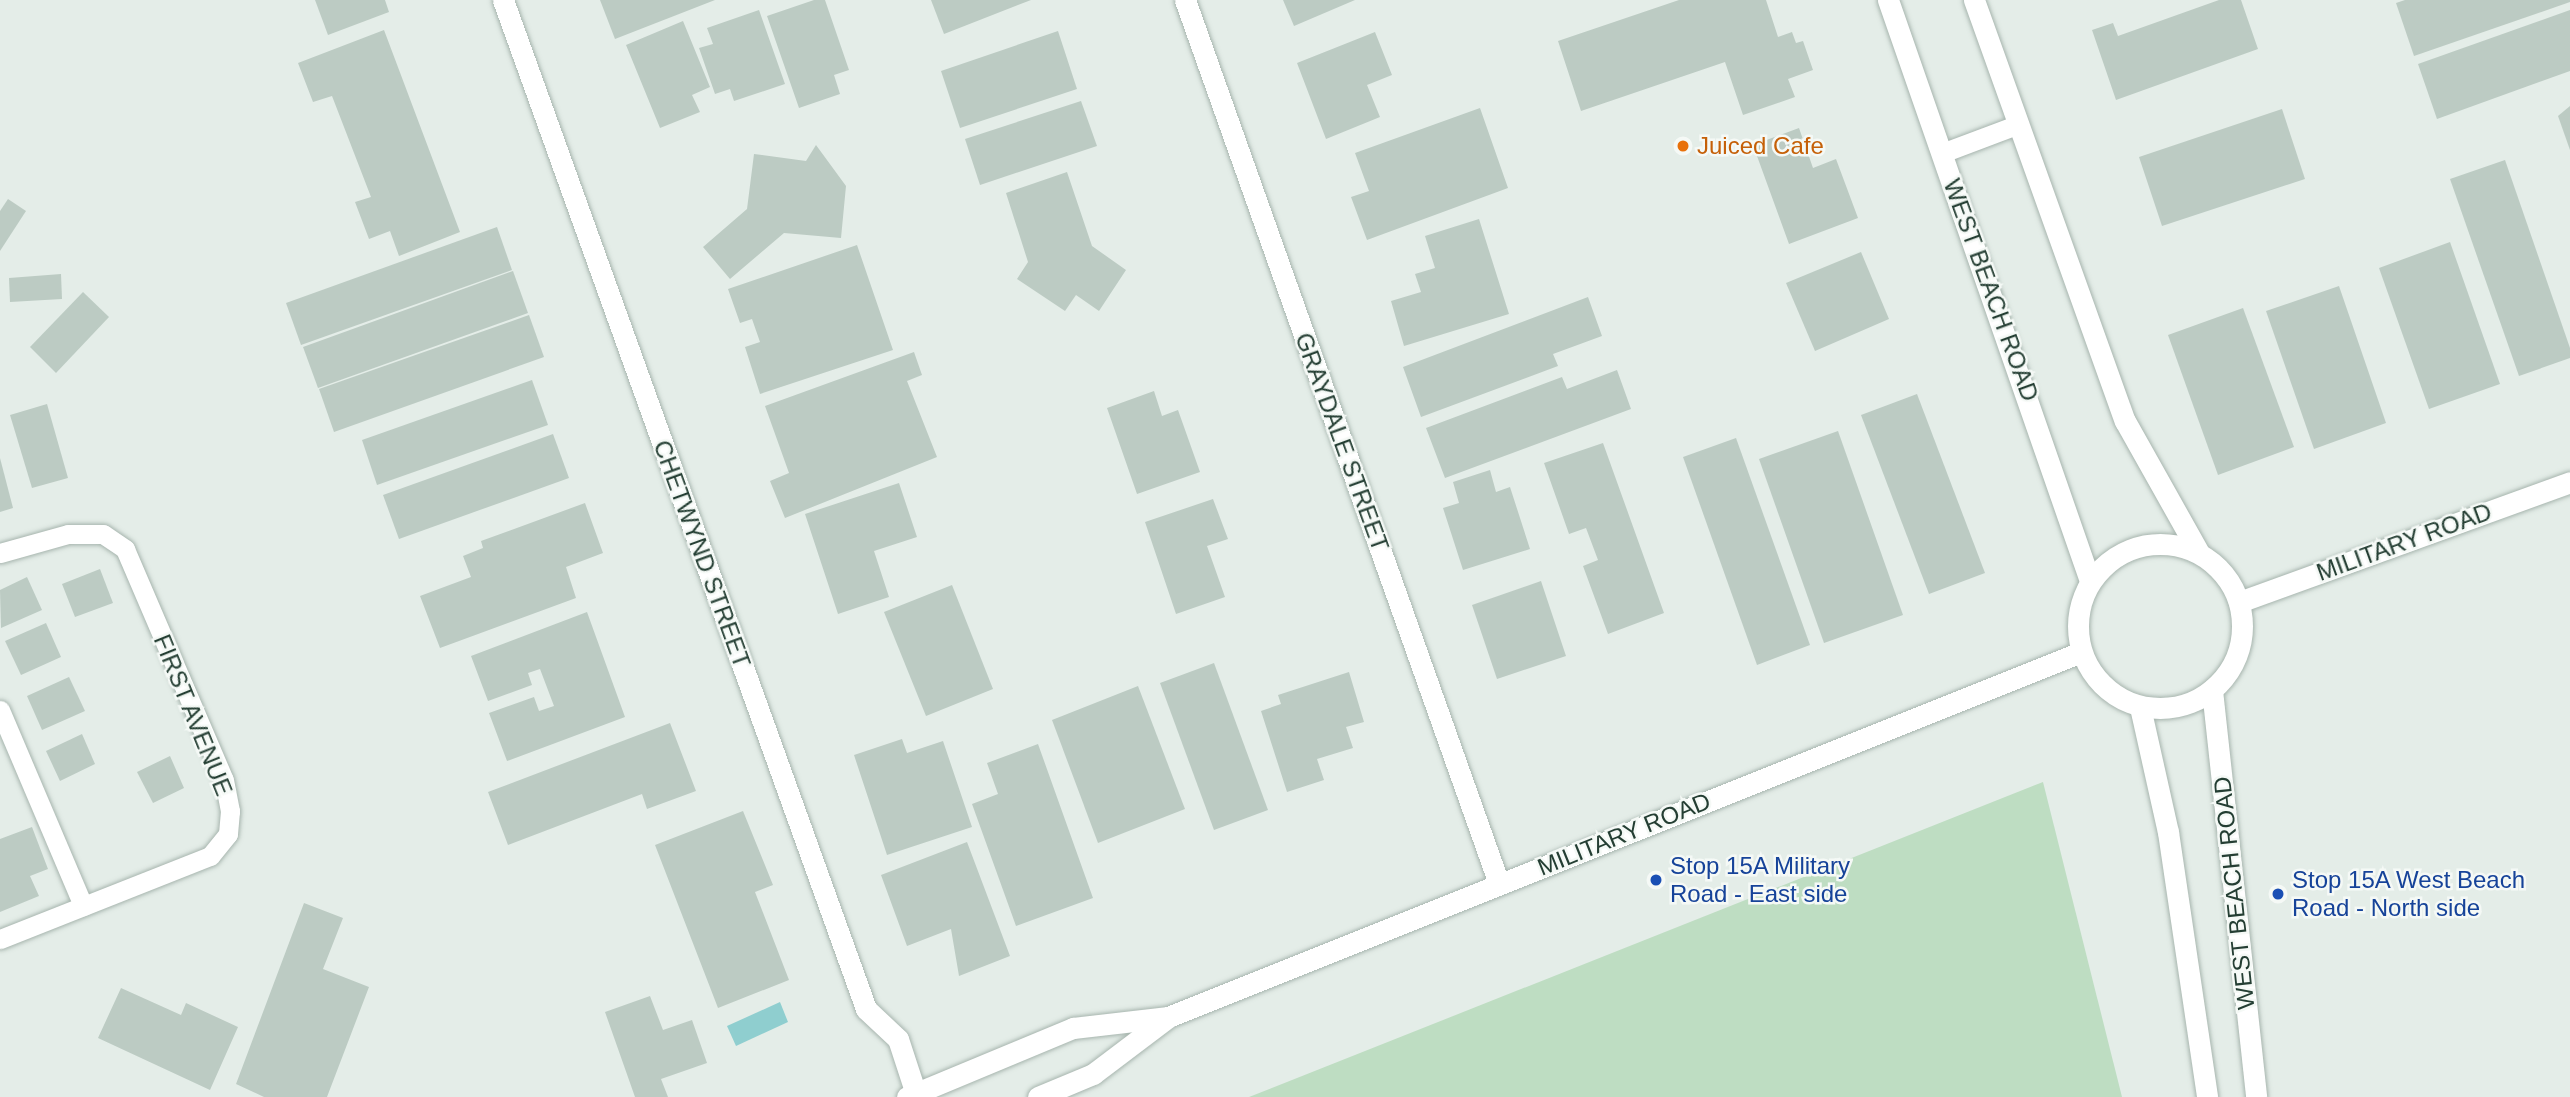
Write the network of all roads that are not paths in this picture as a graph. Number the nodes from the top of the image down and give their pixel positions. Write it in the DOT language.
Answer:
graph roads {
  1 [pos="503,0"];
  2 [pos="1185,0"];
  3 [pos="1888,0"];
  4 [pos="1973,0"];
  5 [pos="2019,124"];
  6 [pos="1942,153"];
  7 [pos="2570,482"];
  8 [pos="0,553"];
  9 [pos="2199,553"];
  10 [pos="2090,581"];
  11 [pos="2239,603"];
  12 [pos="2081,652"];
  13 [pos="2212,690"];
  14 [pos="2140,707"];
  15 [pos="0,710"];
  16 [pos="1499,884"];
  17 [pos="83,906"];
  18 [pos="0,939"];
  19 [pos="1168,1017"];
  20 [pos="913,1096"];
  21 [pos="1038,1097"];
  22 [pos="2207,1097"];
  23 [pos="2256,1097"];
  1 -- 20 [label="street, CHETWYND STREET"];
  2 -- 16 [label="street, GRAYDALE STREET"];
  3 -- 6 [label="street, WEST BEACH ROAD"];
  4 -- 5 [label="street"];
  5 -- 6 [label="lane"];
  5 -- 9 [label="street"];
  6 -- 10 [label="street, WEST BEACH ROAD"];
  7 -- 11 [label="street, MILITARY ROAD"];
  8 -- 17 [label="lane, FIRST AVENUE"];
  9 -- 10 [label="street"];
  9 -- 11 [label="street"];
  10 -- 12 [label="street"];
  11 -- 13 [label="street"];
  12 -- 14 [label="street"];
  12 -- 16 [label="street, MILITARY ROAD"];
  13 -- 14 [label="street"];
  13 -- 23 [label="street, WEST BEACH ROAD"];
  14 -- 22 [label="street, WEST BEACH ROAD"];
  15 -- 17 [label="lane"];
  16 -- 19 [label="street, MILITARY ROAD"];
  17 -- 18 [label="lane, FIRST AVENUE"];
  19 -- 20 [label="street, MILITARY ROAD"];
  19 -- 21 [label="street, MILITARY ROAD"];
}
